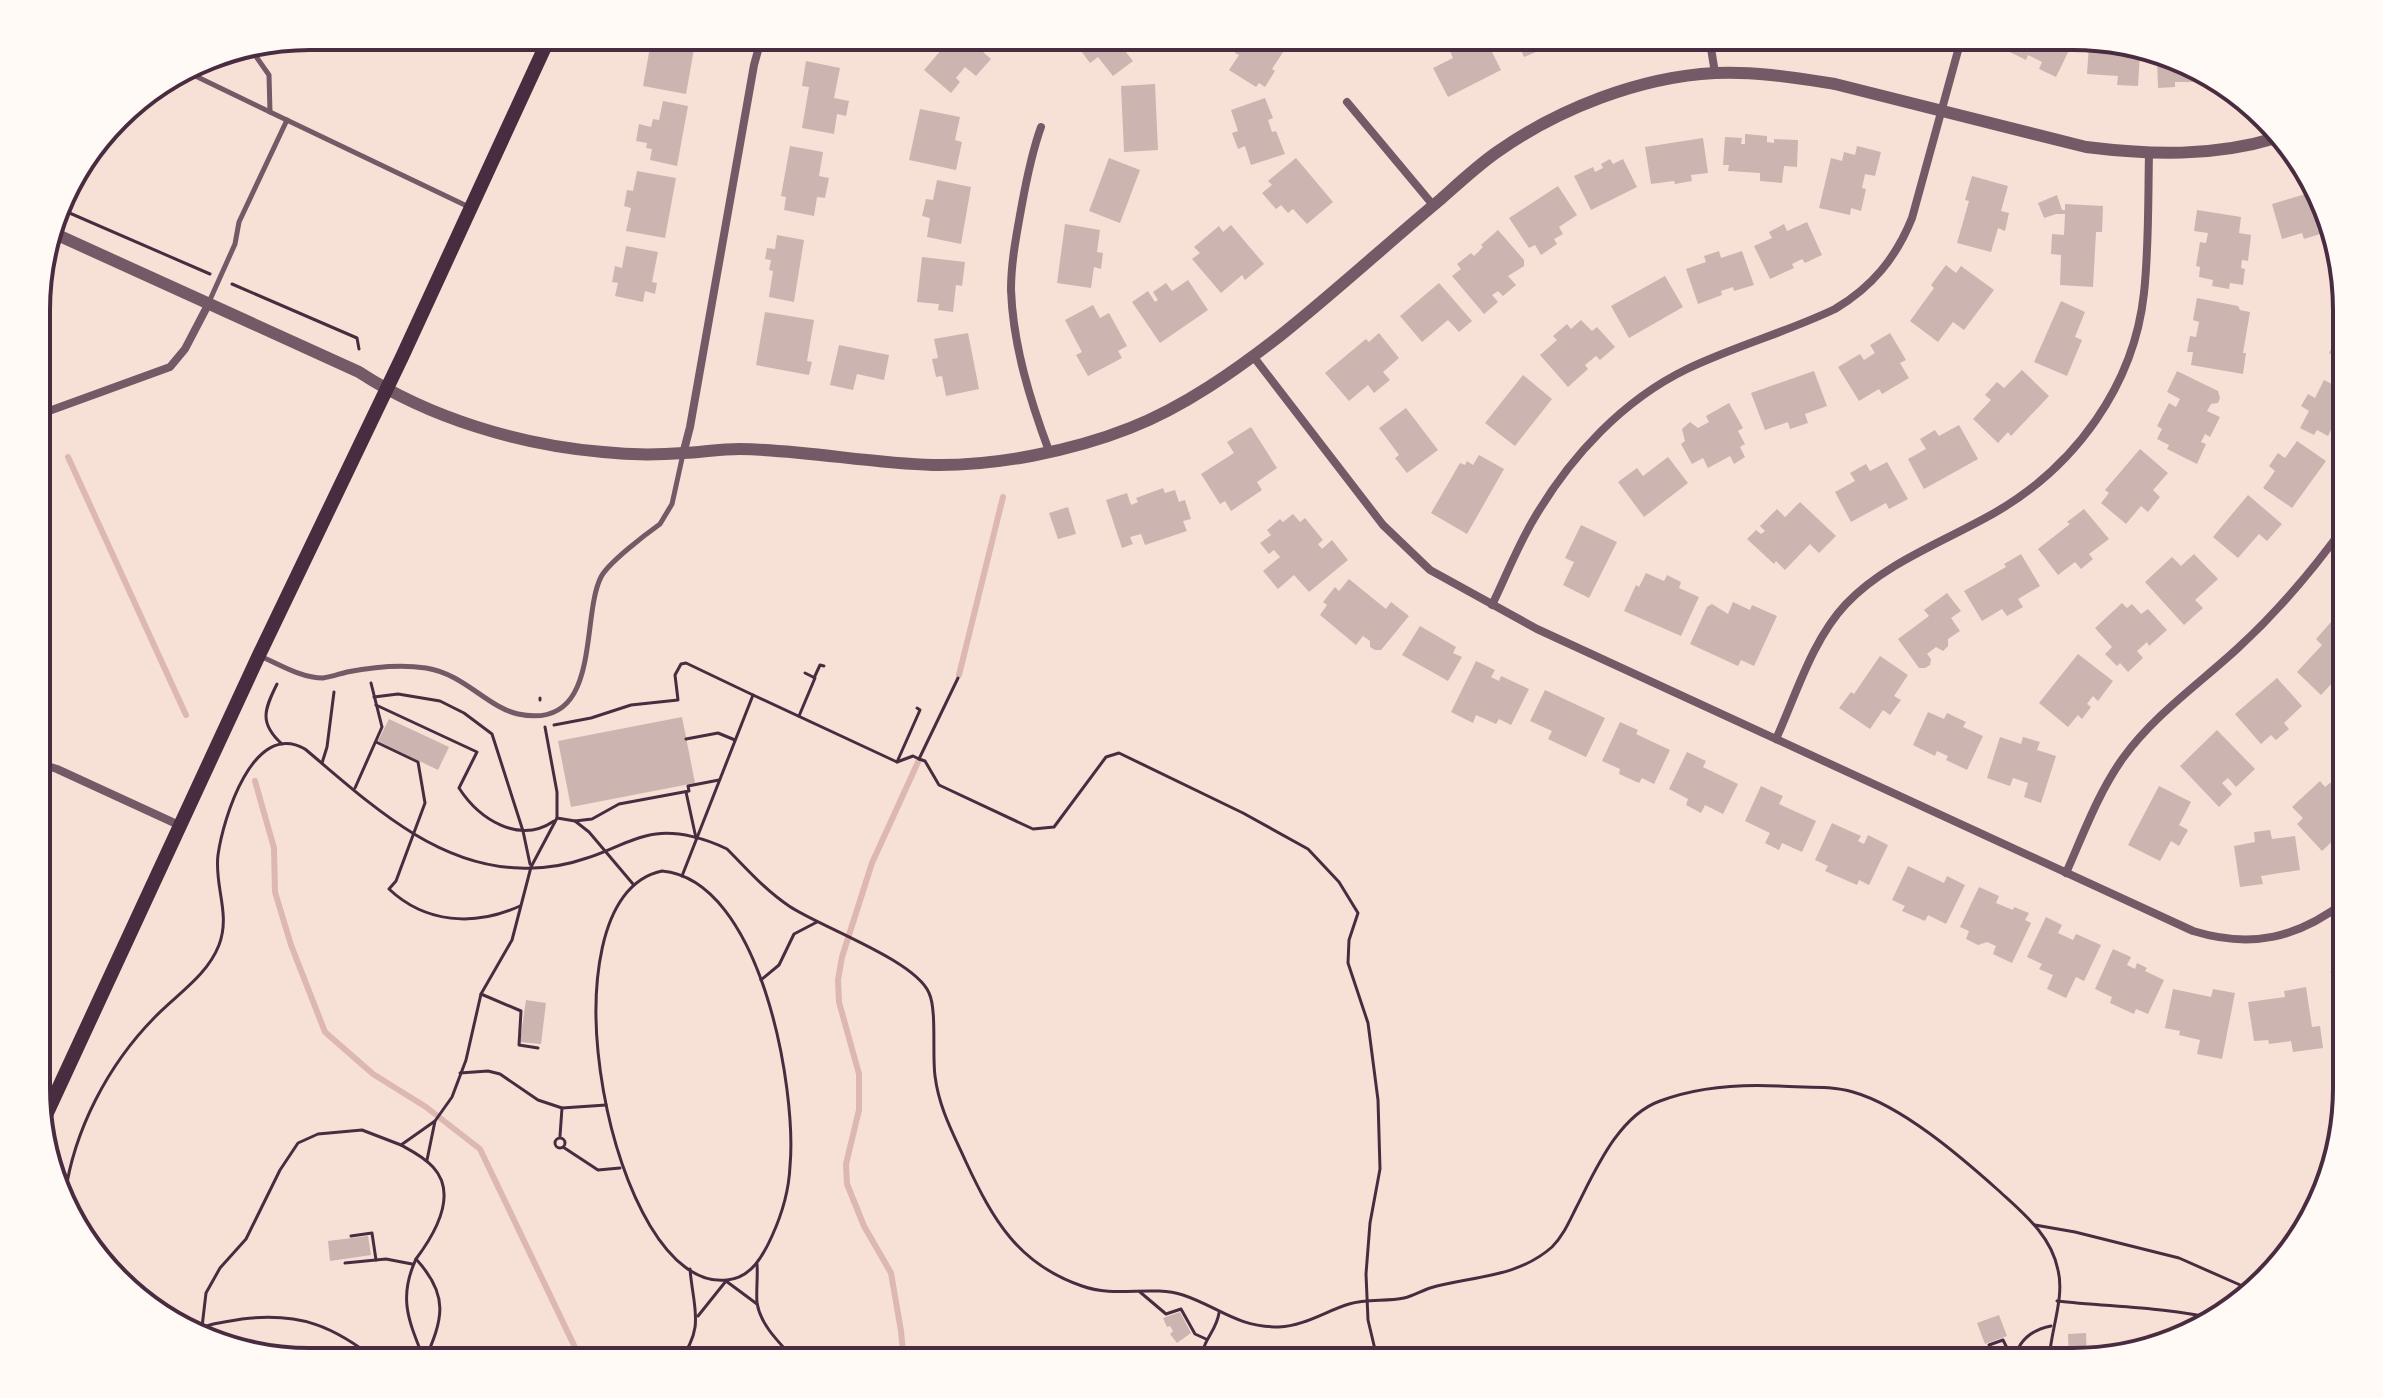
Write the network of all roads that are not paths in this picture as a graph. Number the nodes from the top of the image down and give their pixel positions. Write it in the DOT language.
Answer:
graph roads {
  1 [pos="543,50"];
  2 [pos="758,50"];
  3 [pos="1711,50"];
  4 [pos="1958,50"];
  5 [pos="256,56"];
  6 [pos="1715,73"];
  7 [pos="196,76"];
  8 [pos="1347,102"];
  9 [pos="1941,111"];
  10 [pos="270,112"];
  11 [pos="287,120"];
  12 [pos="1041,127"];
  13 [pos="2269,140"];
  14 [pos="2149,153"];
  15 [pos="1433,205"];
  16 [pos="470,207"];
  17 [pos="61,237"];
  18 [pos="209,303"];
  19 [pos="1253,356"];
  20 [pos="387,390"];
  21 [pos="50,411"];
  22 [pos="1049,451"];
  23 [pos="683,454"];
  24 [pos="2332,543"];
  25 [pos="1492,605"];
  26 [pos="259,655"];
  27 [pos="1776,739"];
  28 [pos="50,767"];
  29 [pos="181,826"];
  30 [pos="2066,873"];
  31 [pos="2332,910"];
  32 [pos="51,1105"];
  1 -- 16 [label="main road"];
  2 -- 23 [label="street"];
  3 -- 6 [label="street"];
  4 -- 9 [label="street"];
  5 -- 10 [label="lane"];
  6 -- 9 [label="street"];
  6 -- 15 [label="street"];
  7 -- 10 [label="lane"];
  8 -- 15 [label="street"];
  9 -- 14 [label="street"];
  9 -- 25 [label="street"];
  10 -- 11 [label="lane"];
  11 -- 16 [label="lane"];
  11 -- 18 [label="lane"];
  12 -- 22 [label="street"];
  13 -- 14 [label="street"];
  14 -- 27 [label="street"];
  15 -- 19 [label="street"];
  16 -- 20 [label="main road"];
  17 -- 18 [label="street"];
  18 -- 20 [label="street"];
  18 -- 21 [label="street"];
  19 -- 22 [label="street"];
  19 -- 25 [label="street"];
  20 -- 23 [label="street"];
  20 -- 26 [label="main road"];
  22 -- 23 [label="street"];
  23 -- 26 [label="lane"];
  24 -- 30 [label="street"];
  25 -- 27 [label="street"];
  26 -- 29 [label="main road"];
  27 -- 30 [label="street"];
  28 -- 29 [label="street"];
  29 -- 32 [label="main road"];
  30 -- 31 [label="street"];
}
